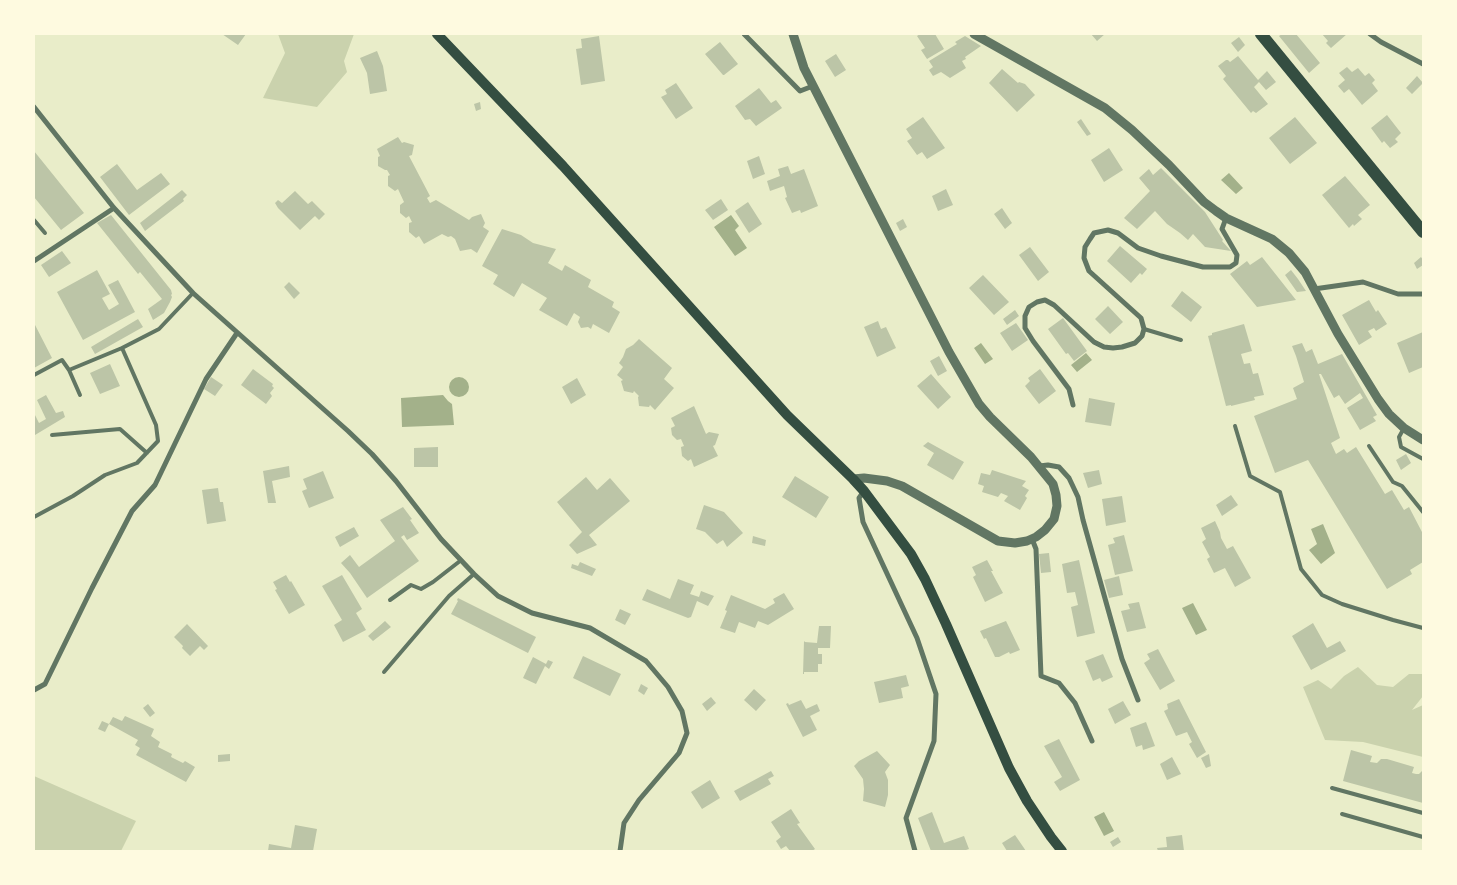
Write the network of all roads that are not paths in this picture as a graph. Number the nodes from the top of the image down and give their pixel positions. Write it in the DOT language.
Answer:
graph roads {
  1 [pos="437,34"];
  2 [pos="744,34"];
  3 [pos="793,34"];
  4 [pos="974,34"];
  5 [pos="1261,34"];
  6 [pos="1370,34"];
  7 [pos="1423,64"];
  8 [pos="813,86"];
  9 [pos="34,107"];
  10 [pos="114,208"];
  11 [pos="1226,218"];
  12 [pos="34,220"];
  13 [pos="1423,232"];
  14 [pos="45,233"];
  15 [pos="34,261"];
  16 [pos="1313,289"];
  17 [pos="193,293"];
  18 [pos="1423,294"];
  19 [pos="1144,329"];
  20 [pos="237,333"];
  21 [pos="1181,340"];
  22 [pos="122,348"];
  23 [pos="69,370"];
  24 [pos="34,375"];
  25 [pos="80,395"];
  26 [pos="1073,405"];
  27 [pos="1235,426"];
  28 [pos="1404,428"];
  29 [pos="52,435"];
  30 [pos="1423,440"];
  31 [pos="1369,446"];
  32 [pos="147,452"];
  33 [pos="1423,459"];
  34 [pos="1039,466"];
  35 [pos="853,479"];
  36 [pos="864,491"];
  37 [pos="1423,512"];
  38 [pos="34,517"];
  39 [pos="1032,539"];
  40 [pos="460,561"];
  41 [pos="474,574"];
  42 [pos="390,600"];
  43 [pos="1423,628"];
  44 [pos="384,672"];
  45 [pos="34,690"];
  46 [pos="1138,700"];
  47 [pos="1092,740"];
  48 [pos="1332,788"];
  49 [pos="1423,813"];
  50 [pos="1342,814"];
  51 [pos="1423,837"];
  52 [pos="620,851"];
  53 [pos="915,851"];
  54 [pos="1062,851"];
  1 -- 35 [label="main road"];
  2 -- 8 [label="street"];
  3 -- 8 [label="street"];
  4 -- 11 [label="street"];
  5 -- 13 [label="main road"];
  6 -- 7 [label="street"];
  8 -- 34 [label="street"];
  9 -- 10 [label="street"];
  10 -- 15 [label="street"];
  10 -- 17 [label="street"];
  11 -- 16 [label="street"];
  11 -- 19 [label="street"];
  12 -- 14 [label="lane"];
  16 -- 18 [label="street"];
  16 -- 28 [label="street"];
  17 -- 20 [label="street"];
  17 -- 22 [label="lane"];
  19 -- 21 [label="lane"];
  19 -- 26 [label="street"];
  20 -- 40 [label="street"];
  20 -- 45 [label="street"];
  22 -- 23 [label="lane"];
  22 -- 32 [label="lane"];
  23 -- 24 [label="lane"];
  23 -- 25 [label="lane"];
  27 -- 43 [label="lane"];
  28 -- 30 [label="street"];
  28 -- 33 [label="lane"];
  29 -- 32 [label="lane"];
  31 -- 37 [label="lane"];
  32 -- 38 [label="lane"];
  34 -- 39 [label="street"];
  34 -- 46 [label="street"];
  35 -- 36 [label="main road"];
  35 -- 39 [label="street"];
  36 -- 53 [label="street"];
  36 -- 54 [label="main road"];
  39 -- 47 [label="street"];
  40 -- 41 [label="street"];
  40 -- 42 [label="lane"];
  41 -- 44 [label="lane"];
  41 -- 52 [label="street"];
  48 -- 49 [label="lane"];
  50 -- 51 [label="lane"];
}
